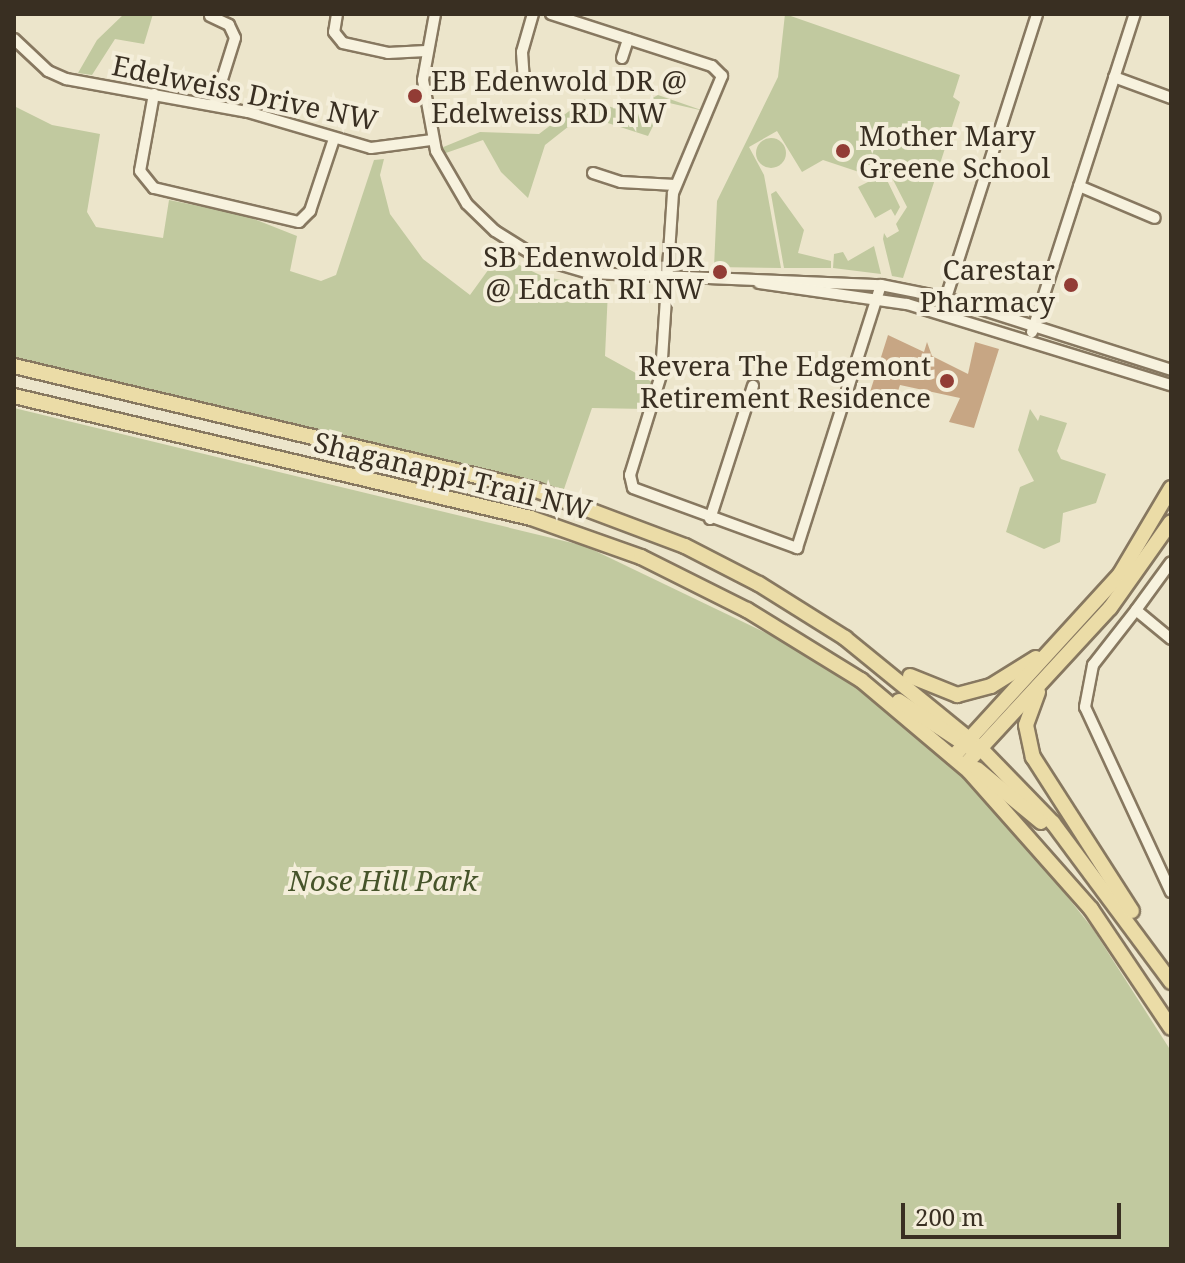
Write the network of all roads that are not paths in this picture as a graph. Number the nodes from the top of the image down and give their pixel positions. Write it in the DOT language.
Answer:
graph roads {
  1 [pos="337,14"];
  2 [pos="435,14"];
  3 [pos="533,14"];
  4 [pos="551,14"];
  5 [pos="1037,14"];
  6 [pos="1135,14"];
  7 [pos="210,16"];
  8 [pos="14,39"];
  9 [pos="628,39"];
  10 [pos="426,51"];
  11 [pos="622,58"];
  12 [pos="1114,77"];
  13 [pos="524,81"];
  14 [pos="154,94"];
  15 [pos="1171,98"];
  16 [pos="214,105"];
  17 [pos="334,139"];
  18 [pos="432,140"];
  19 [pos="593,173"];
  20 [pos="675,185"];
  21 [pos="1079,186"];
  22 [pos="1155,218"];
  23 [pos="668,278"];
  24 [pos="749,281"];
  25 [pos="881,285"];
  26 [pos="946,298"];
  27 [pos="879,299"];
  28 [pos="941,313"];
  29 [pos="1034,325"];
  30 [pos="1029,339"];
  31 [pos="14,366"];
  32 [pos="1171,370"];
  33 [pos="1171,385"];
  34 [pos="753,386"];
  35 [pos="14,396"];
  36 [pos="1171,488"];
  37 [pos="710,519"];
  38 [pos="1171,522"];
  39 [pos="1171,562"];
  40 [pos="1136,610"];
  41 [pos="845,638"];
  42 [pos="1171,639"];
  43 [pos="1056,644"];
  44 [pos="1053,668"];
  45 [pos="861,680"];
  46 [pos="971,744"];
  47 [pos="962,761"];
  48 [pos="1074,850"];
  49 [pos="1171,892"];
  50 [pos="1142,936"];
  51 [pos="1171,982"];
  52 [pos="1171,1028"];
  1 -- 10 [label="street"];
  2 -- 10 [label="street"];
  3 -- 13 [label="street"];
  4 -- 9 [label="street"];
  5 -- 26 [label="street"];
  6 -- 12 [label="street"];
  7 -- 16 [label="street"];
  8 -- 14 [label="street, Edelweiss Drive NW"];
  9 -- 11 [label="street"];
  9 -- 20 [label="street"];
  10 -- 18 [label="street"];
  12 -- 15 [label="street"];
  12 -- 21 [label="street"];
  14 -- 16 [label="street, Edelweiss Drive NW"];
  14 -- 17 [label="street"];
  16 -- 17 [label="street, Edelweiss Drive NW"];
  17 -- 18 [label="street, Edelweiss Drive NW"];
  18 -- 23 [label="street"];
  19 -- 20 [label="street"];
  20 -- 23 [label="street"];
  21 -- 22 [label="street"];
  21 -- 29 [label="street"];
  23 -- 24 [label="street"];
  23 -- 37 [label="street"];
  24 -- 25 [label="street"];
  24 -- 27 [label="street"];
  25 -- 26 [label="street"];
  25 -- 27 [label="street"];
  26 -- 28 [label="street"];
  26 -- 29 [label="street"];
  27 -- 28 [label="street"];
  27 -- 37 [label="street"];
  28 -- 30 [label="street"];
  29 -- 30 [label="street"];
  29 -- 32 [label="street"];
  30 -- 33 [label="street"];
  31 -- 41 [label="main road, Shaganappi Trail NW"];
  34 -- 37 [label="street"];
  35 -- 45 [label="main road, Shaganappi Trail NW"];
  36 -- 43 [label="main road"];
  38 -- 44 [label="main road"];
  39 -- 40 [label="street"];
  40 -- 42 [label="street"];
  40 -- 49 [label="street"];
  41 -- 43 [label="main road"];
  41 -- 46 [label="main road, Shaganappi Trail NW"];
  43 -- 46 [label="main road"];
  44 -- 46 [label="main road"];
  44 -- 50 [label="main road"];
  45 -- 46 [label="main road"];
  45 -- 47 [label="main road, Shaganappi Trail NW"];
  46 -- 47 [label="main road"];
  46 -- 48 [label="main road, Shaganappi Trail NW"];
  47 -- 48 [label="main road"];
  47 -- 52 [label="main road, Shaganappi Trail NW"];
  48 -- 50 [label="main road, Shaganappi Trail NW"];
  50 -- 51 [label="main road, Shaganappi Trail NW"];
}
